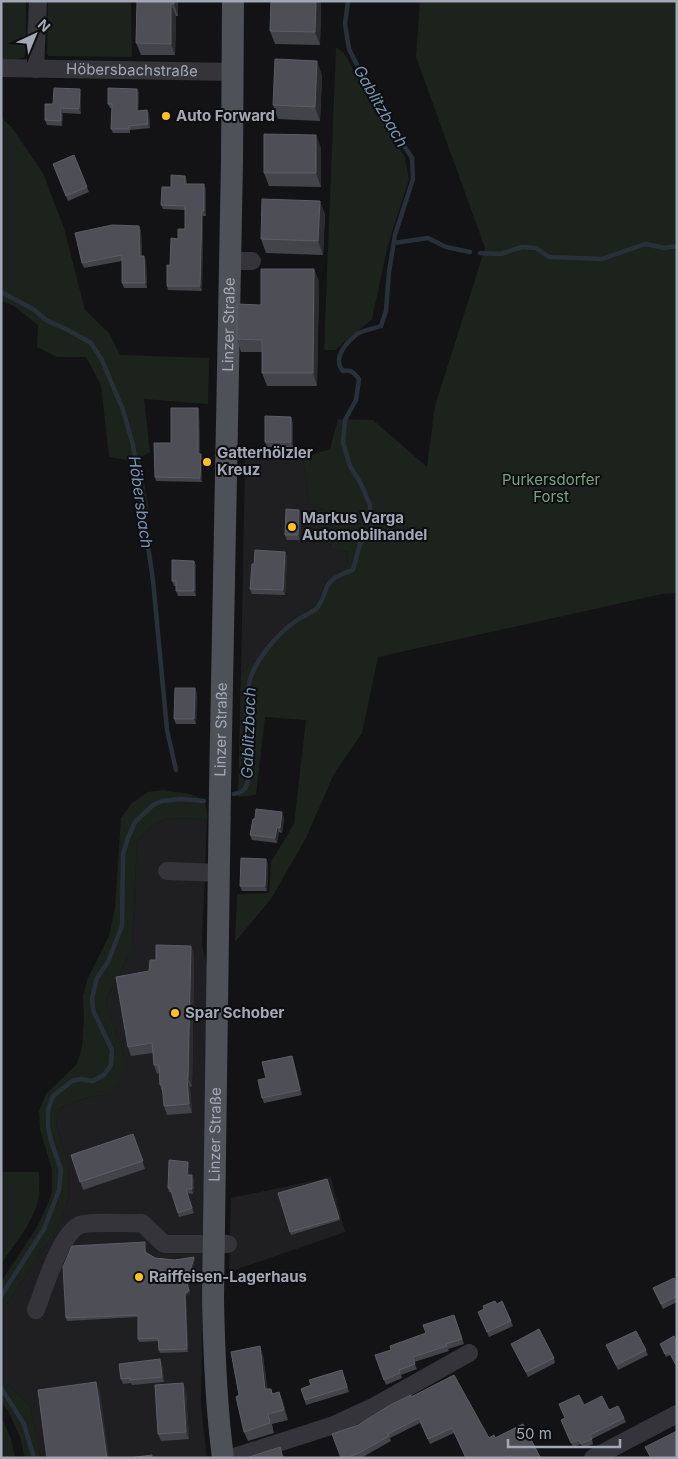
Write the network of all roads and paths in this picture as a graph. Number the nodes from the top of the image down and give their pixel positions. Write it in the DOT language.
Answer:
graph roads {
  1 [pos="38,1"];
  2 [pos="233,1"];
  3 [pos="1,68"];
  4 [pos="35,69"];
  5 [pos="233,72"];
  6 [pos="167,871"];
  7 [pos="220,873"];
  8 [pos="221,1244"];
  9 [pos="36,1310"];
  10 [pos="469,1353"];
  11 [pos="677,1414"];
  12 [pos="223,1458"];
  13 [pos="231,1458"];
  14 [pos="593,1458"];
  1 -- 4 [label="street"];
  2 -- 5 [label="main road, Linzer Straße"];
  3 -- 4 [label="street, Höbersbachstraße"];
  4 -- 5 [label="street, Höbersbachstraße"];
  5 -- 7 [label="main road, Linzer Straße"];
  6 -- 7 [label="street"];
  7 -- 8 [label="main road, Linzer Straße"];
  8 -- 9 [label="street"];
  8 -- 12 [label="main road, Linzer Straße"];
  10 -- 13 [label="street"];
  11 -- 14 [label="street"];
}
